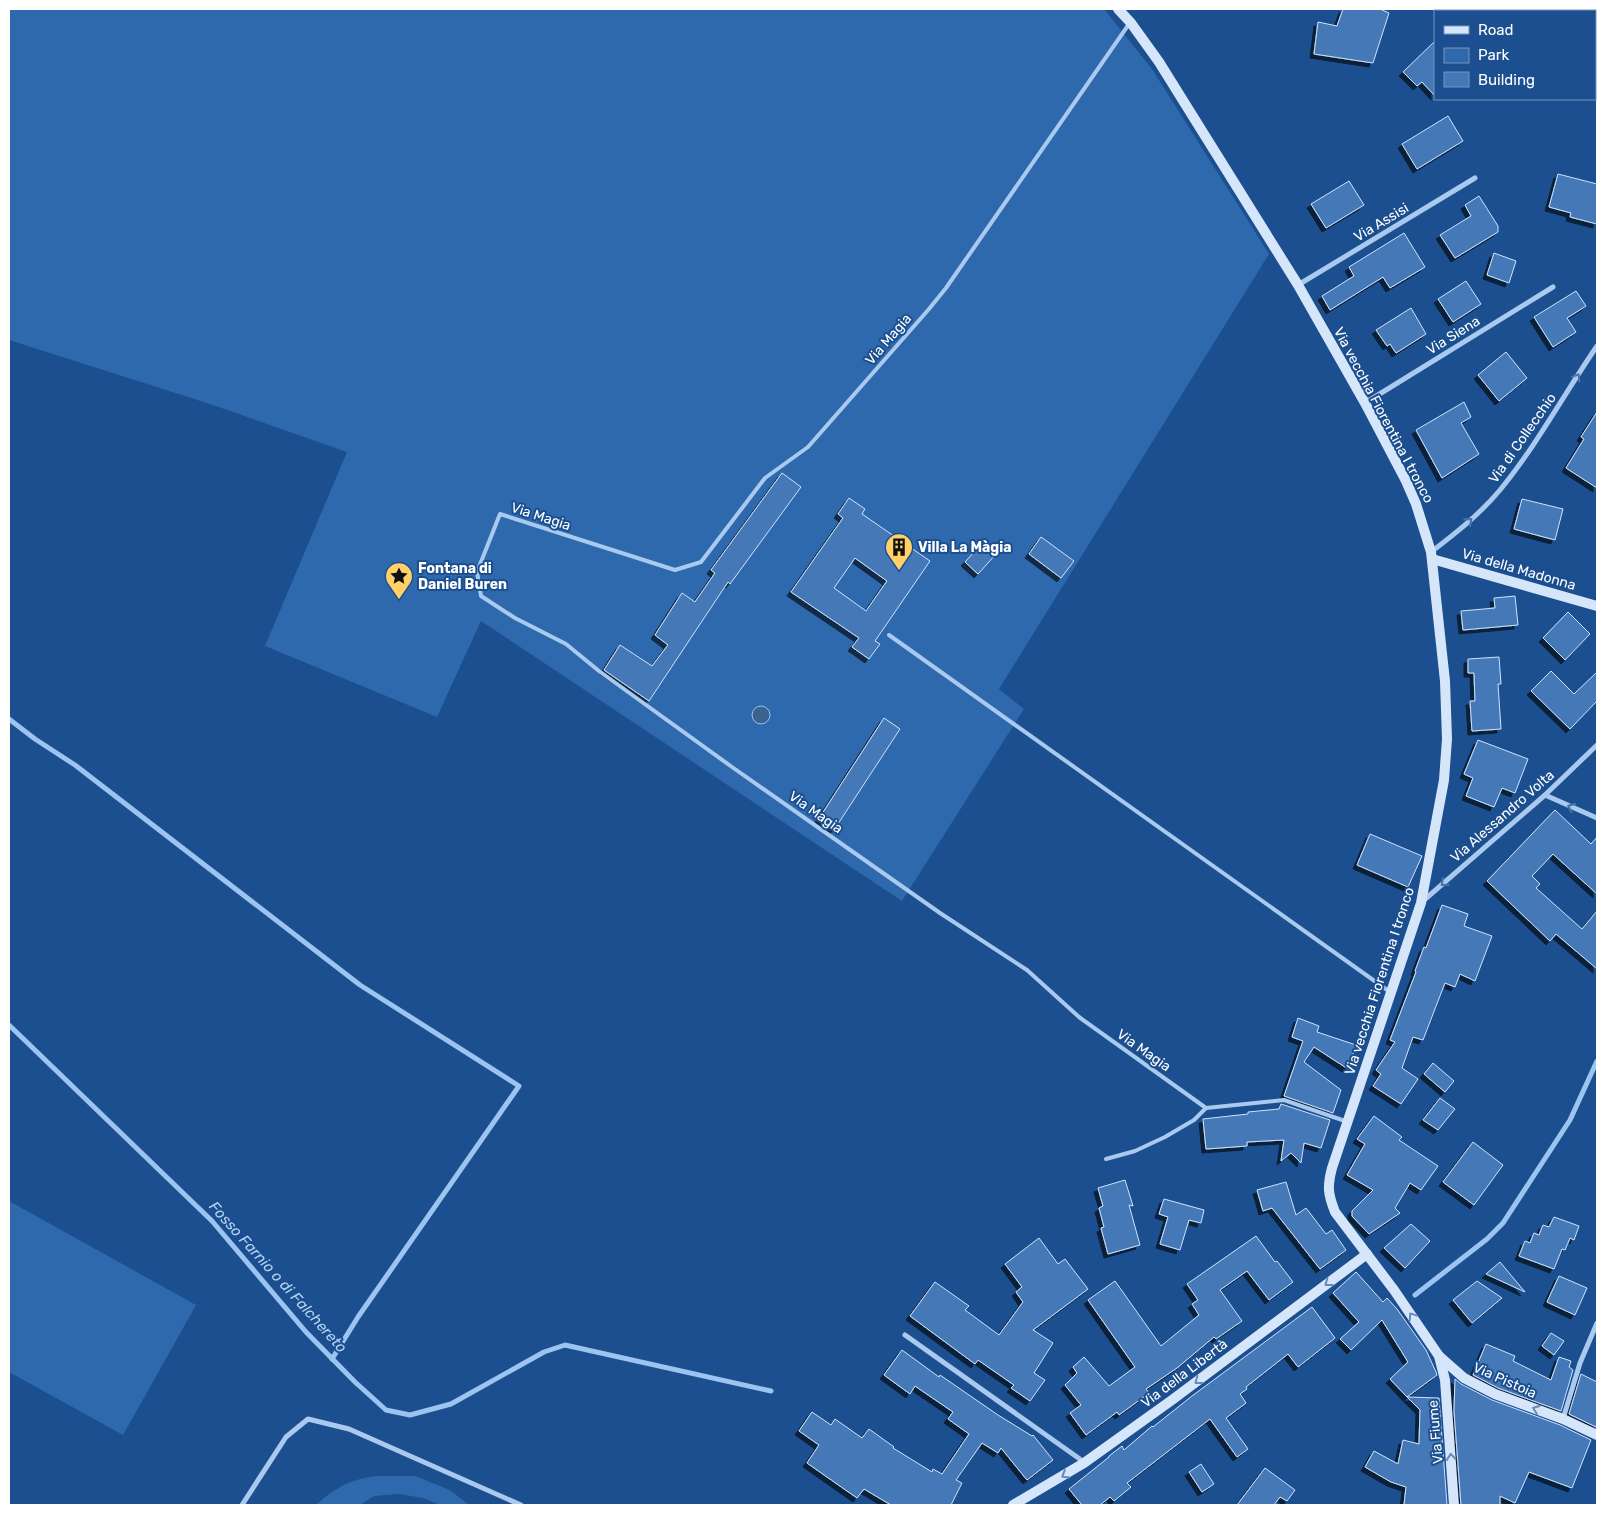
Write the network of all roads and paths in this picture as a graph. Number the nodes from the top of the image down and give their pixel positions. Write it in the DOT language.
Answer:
graph roads {
  1 [pos="1118,9"];
  2 [pos="1131,23"];
  3 [pos="1476,178"];
  4 [pos="1298,285"];
  5 [pos="1553,287"];
  6 [pos="1597,346"];
  7 [pos="1365,402"];
  8 [pos="1432,555"];
  9 [pos="1597,606"];
  10 [pos="889,635"];
  11 [pos="1597,745"];
  12 [pos="1544,795"];
  13 [pos="1597,818"];
  14 [pos="1421,903"];
  15 [pos="1391,992"];
  16 [pos="1206,1108"];
  17 [pos="1348,1122"];
  18 [pos="1106,1159"];
  19 [pos="1367,1254"];
  20 [pos="1597,1323"];
  21 [pos="905,1334"];
  22 [pos="1439,1356"];
  23 [pos="1563,1419"];
  24 [pos="1597,1435"];
  25 [pos="1084,1463"];
  26 [pos="242,1505"];
  27 [pos="521,1505"];
  28 [pos="1013,1505"];
  29 [pos="1454,1505"];
  1 -- 2 [label="street, Via vecchia Fiorentina I tronco"];
  2 -- 4 [label="street, Via vecchia Fiorentina I tronco"];
  2 -- 16 [label="lane, Via Magia"];
  3 -- 4 [label="street, Via Assisi"];
  4 -- 7 [label="street, Via vecchia Fiorentina I tronco"];
  5 -- 7 [label="street, Via Siena"];
  8 -- 6 [label="street, Via di Collecchio, one-way"];
  7 -- 8 [label="street, Via vecchia Fiorentina I tronco"];
  8 -- 9 [label="street, Via della Madonna"];
  8 -- 14 [label="street, Via vecchia Fiorentina I tronco"];
  10 -- 15 [label="lane"];
  11 -- 12 [label="street, Via Alessandro Volta"];
  13 -- 12 [label="street, one-way"];
  12 -- 14 [label="street, Via Alessandro Volta, one-way"];
  14 -- 15 [label="street, Via vecchia Fiorentina I tronco"];
  15 -- 17 [label="street, Via vecchia Fiorentina I tronco"];
  16 -- 17 [label="lane"];
  16 -- 18 [label="lane"];
  17 -- 19 [label="street, Via vecchia Fiorentina I tronco"];
  22 -- 19 [label="street, Via Pistoia, one-way"];
  19 -- 25 [label="street, Via della Libertà, one-way"];
  20 -- 23 [label="street"];
  21 -- 25 [label="street"];
  23 -- 22 [label="street, Via Pistoia, one-way"];
  29 -- 22 [label="street, Via Fiume, one-way"];
  23 -- 24 [label="street, Via Pistoia"];
  25 -- 28 [label="street, Via della Libertà, one-way"];
  26 -- 27 [label="street"];
}
